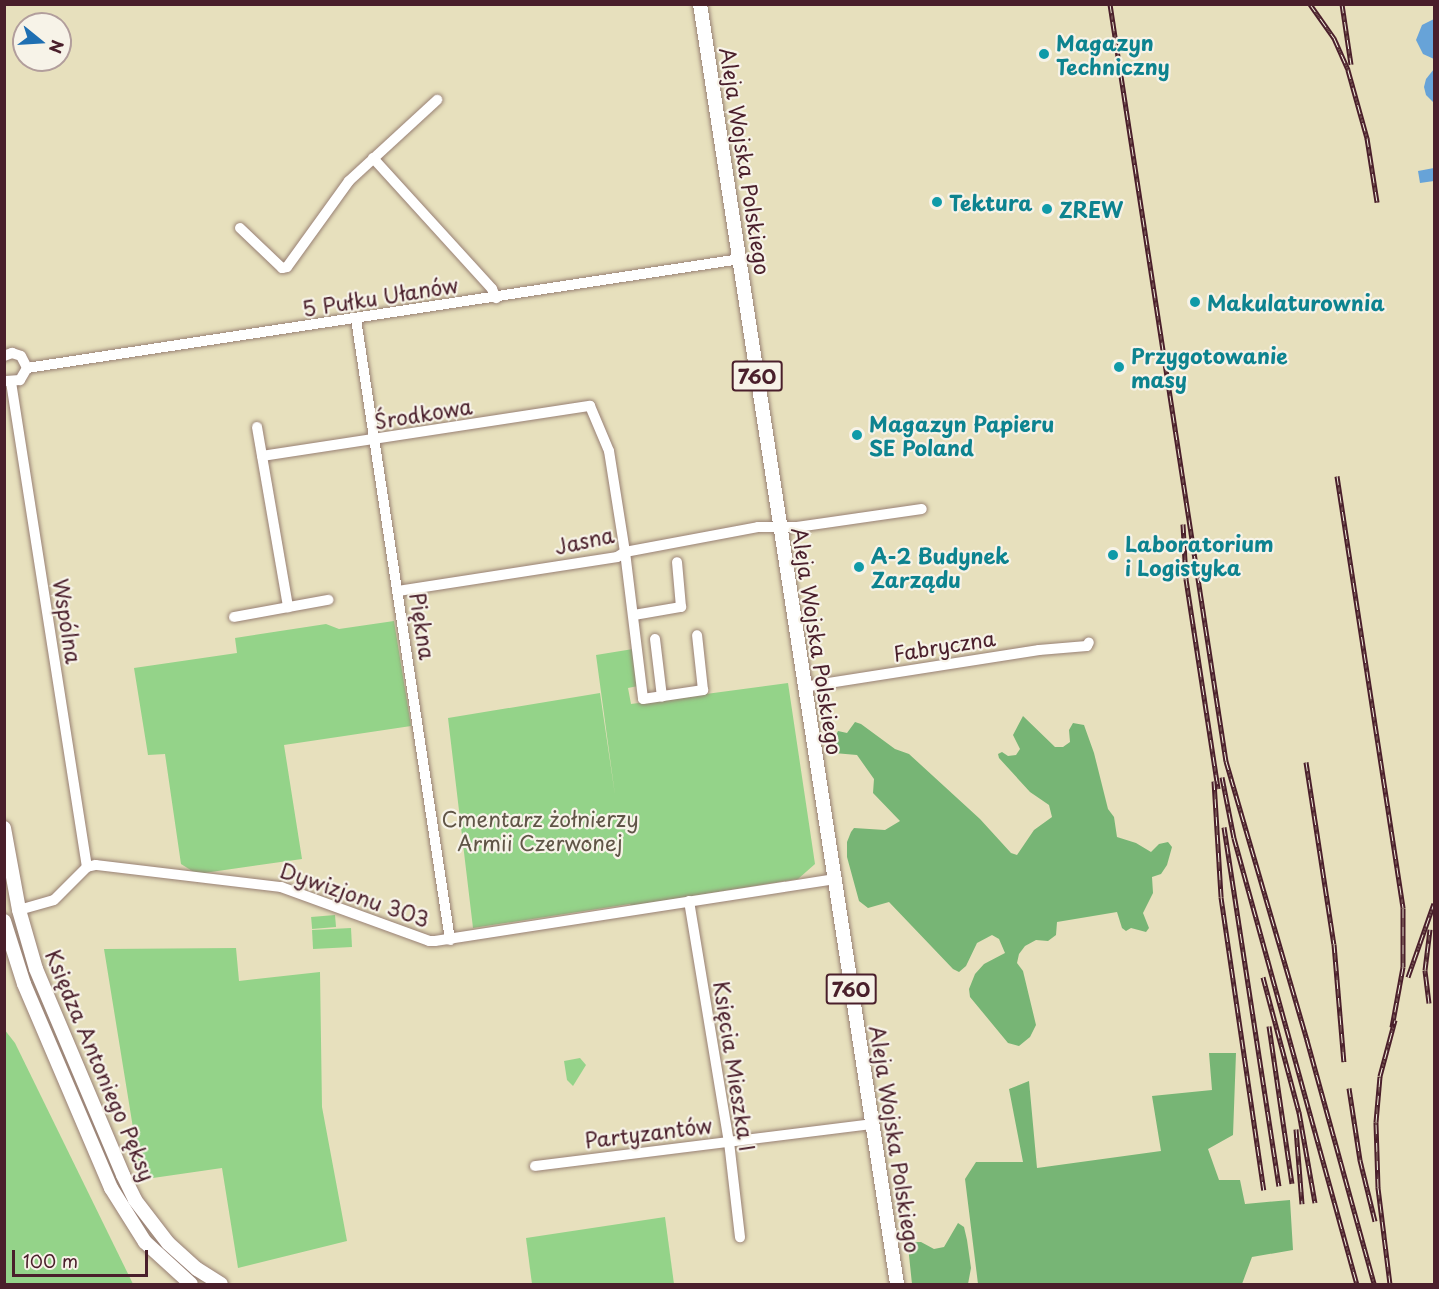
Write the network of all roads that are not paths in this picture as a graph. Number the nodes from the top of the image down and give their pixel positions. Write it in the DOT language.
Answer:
graph roads {
  1 [pos="700,4"];
  2 [pos="437,100"];
  3 [pos="374,158"];
  4 [pos="240,228"];
  5 [pos="740,259"];
  6 [pos="496,298"];
  7 [pos="356,320"];
  8 [pos="6,351"];
  9 [pos="27,368"];
  10 [pos="8,381"];
  11 [pos="257,427"];
  12 [pos="375,440"];
  13 [pos="262,456"];
  14 [pos="922,509"];
  15 [pos="778,526"];
  16 [pos="625,552"];
  17 [pos="677,562"];
  18 [pos="398,591"];
  19 [pos="328,600"];
  20 [pos="288,607"];
  21 [pos="634,615"];
  22 [pos="234,616"];
  23 [pos="697,635"];
  24 [pos="655,639"];
  25 [pos="1089,642"];
  26 [pos="803,687"];
  27 [pos="662,697"];
  28 [pos="4,828"];
  29 [pos="87,867"];
  30 [pos="835,879"];
  31 [pos="689,901"];
  32 [pos="19,910"];
  33 [pos="4,921"];
  34 [pos="450,940"];
  35 [pos="872,1124"];
  36 [pos="729,1142"];
  37 [pos="535,1166"];
  38 [pos="740,1237"];
  39 [pos="191,1284"];
  40 [pos="221,1284"];
  41 [pos="897,1284"];
  1 -- 5 [label="main road, Aleja Wojska Polskiego / 760"];
  2 -- 3 [label="street"];
  3 -- 4 [label="street"];
  3 -- 6 [label="street"];
  5 -- 6 [label="street, 5 Pułku Ułanów"];
  5 -- 15 [label="main road, Aleja Wojska Polskiego / 760"];
  6 -- 7 [label="street, 5 Pułku Ułanów"];
  7 -- 9 [label="street, 5 Pułku Ułanów"];
  7 -- 12 [label="street, Piękna"];
  8 -- 9 [label="street"];
  9 -- 10 [label="street"];
  10 -- 29 [label="street, Wspólna"];
  11 -- 13 [label="street"];
  12 -- 13 [label="street, Środkowa"];
  12 -- 16 [label="street, Środkowa"];
  12 -- 18 [label="street, Piękna"];
  13 -- 20 [label="street"];
  14 -- 15 [label="street, Jasna"];
  15 -- 16 [label="street, Jasna"];
  15 -- 26 [label="main road, Aleja Wojska Polskiego / 760"];
  16 -- 18 [label="street, Jasna"];
  16 -- 21 [label="street"];
  17 -- 21 [label="street"];
  18 -- 34 [label="street, Piękna"];
  19 -- 20 [label="street"];
  20 -- 22 [label="street"];
  21 -- 27 [label="street"];
  23 -- 27 [label="street"];
  24 -- 27 [label="street"];
  25 -- 26 [label="street, Fabryczna"];
  26 -- 30 [label="main road, Aleja Wojska Polskiego / 760"];
  28 -- 32 [label="main road, Księdza Antoniego Pęksy"];
  29 -- 32 [label="street"];
  29 -- 34 [label="street, Dywizjonu 303"];
  30 -- 31 [label="street, Dywizjonu 303"];
  30 -- 35 [label="main road, Aleja Wojska Polskiego / 760"];
  31 -- 34 [label="street, Dywizjonu 303"];
  31 -- 36 [label="street, Księcia Mieszka I"];
  32 -- 40 [label="main road, Księdza Antoniego Pęksy"];
  33 -- 39 [label="main road, Księdza Antoniego Pęksy"];
  35 -- 36 [label="street, Partyzantów"];
  35 -- 41 [label="main road, Aleja Wojska Polskiego / 760"];
  36 -- 37 [label="street, Partyzantów"];
  36 -- 38 [label="street, Księcia Mieszka I"];
}
